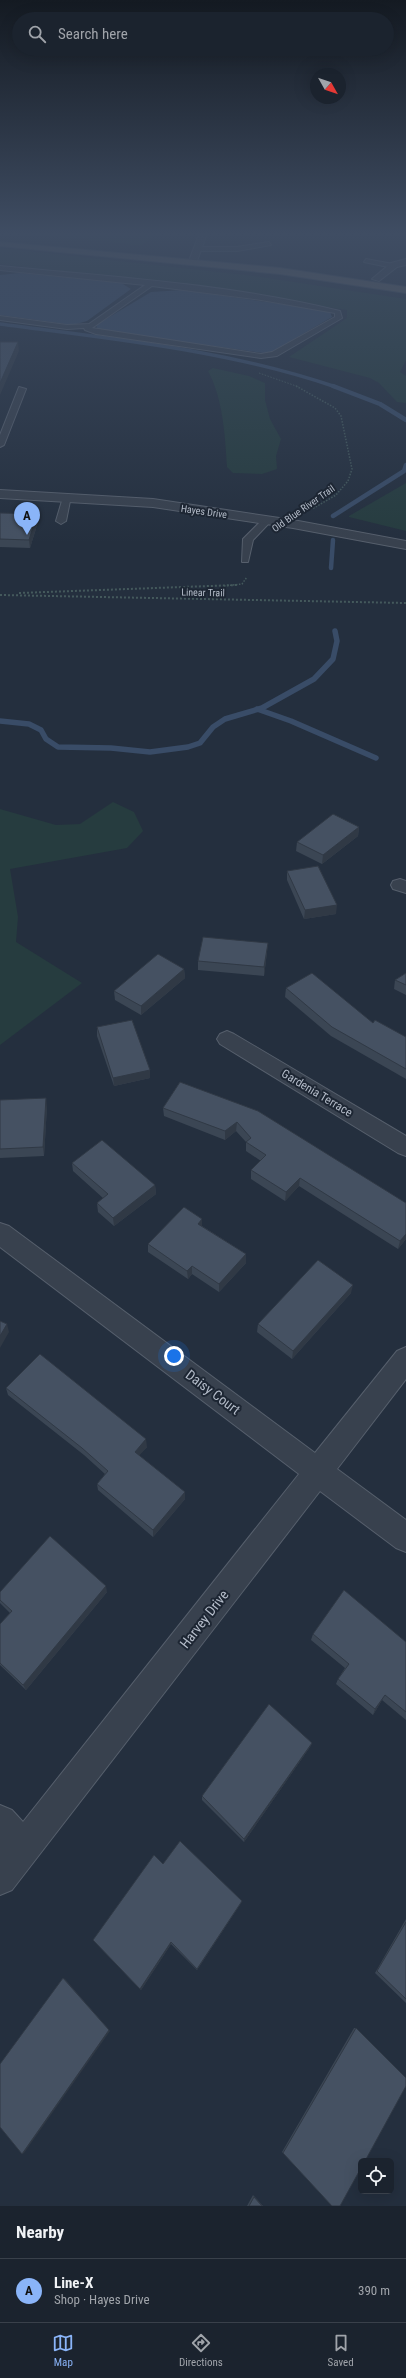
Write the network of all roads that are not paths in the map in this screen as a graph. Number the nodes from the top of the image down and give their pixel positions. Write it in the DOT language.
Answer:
graph roads {
  1 [pos="130,337"];
  2 [pos="305,337"];
  3 [pos="22,389"];
  4 [pos="0,445"];
  5 [pos="0,494"];
  6 [pos="67,496"];
  7 [pos="267,520"];
  8 [pos="61,521"];
  9 [pos="406,545"];
  10 [pos="246,560"];
  11 [pos="227,1039"];
  12 [pos="406,1148"];
  13 [pos="0,1233"];
  14 [pos="406,1359"];
  15 [pos="320,1471"];
  16 [pos="406,1538"];
  17 [pos="0,1822"];
  18 [pos="24,1848"];
  19 [pos="0,1878"];
  1 -- 2 [label="lane"];
  3 -- 4 [label="lane"];
  5 -- 6 [label="street, Hayes Drive"];
  6 -- 7 [label="street, Hayes Drive"];
  6 -- 8 [label="lane"];
  7 -- 9 [label="street, Hayes Drive"];
  7 -- 10 [label="lane"];
  11 -- 12 [label="street, Gardenia Terrace"];
  13 -- 15 [label="street, Daisy Court"];
  14 -- 15 [label="street, Harvey Drive"];
  15 -- 16 [label="street, Daisy Court"];
  15 -- 18 [label="street, Harvey Drive"];
  17 -- 18 [label="street"];
  18 -- 19 [label="street, Harvey Drive"];
}
